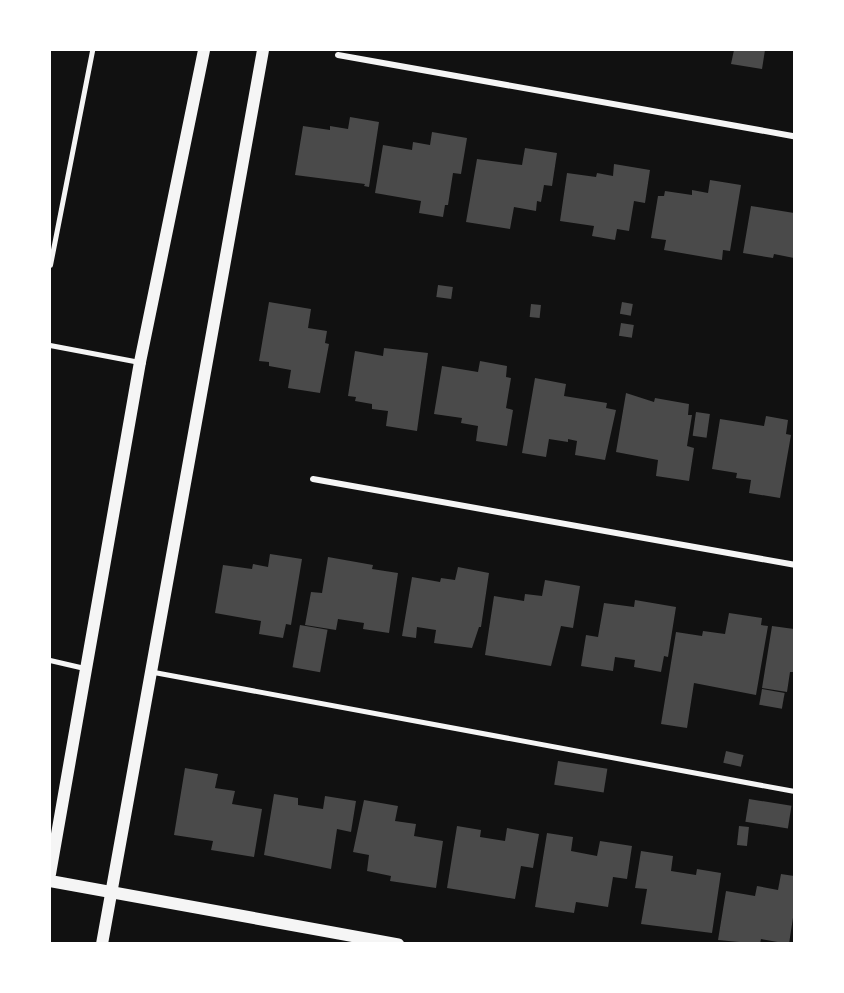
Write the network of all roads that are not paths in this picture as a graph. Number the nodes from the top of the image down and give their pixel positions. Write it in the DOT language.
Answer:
graph roads {
  1 [pos="92,50"];
  2 [pos="204,50"];
  3 [pos="263,50"];
  4 [pos="338,55"];
  5 [pos="795,136"];
  6 [pos="50,265"];
  7 [pos="50,345"];
  8 [pos="140,363"];
  9 [pos="313,479"];
  10 [pos="795,565"];
  11 [pos="50,660"];
  12 [pos="86,668"];
  13 [pos="151,671"];
  14 [pos="795,791"];
  15 [pos="50,874"];
  16 [pos="50,881"];
  17 [pos="111,892"];
  18 [pos="102,944"];
  19 [pos="398,944"];
  1 -- 6 [label="lane"];
  2 -- 8 [label="main road"];
  3 -- 13 [label="main road"];
  4 -- 5 [label="street"];
  7 -- 8 [label="lane"];
  8 -- 12 [label="main road"];
  9 -- 10 [label="street"];
  11 -- 12 [label="lane"];
  12 -- 15 [label="main road"];
  13 -- 14 [label="lane"];
  13 -- 17 [label="main road"];
  16 -- 17 [label="main road"];
  17 -- 18 [label="main road"];
  17 -- 19 [label="main road"];
}
